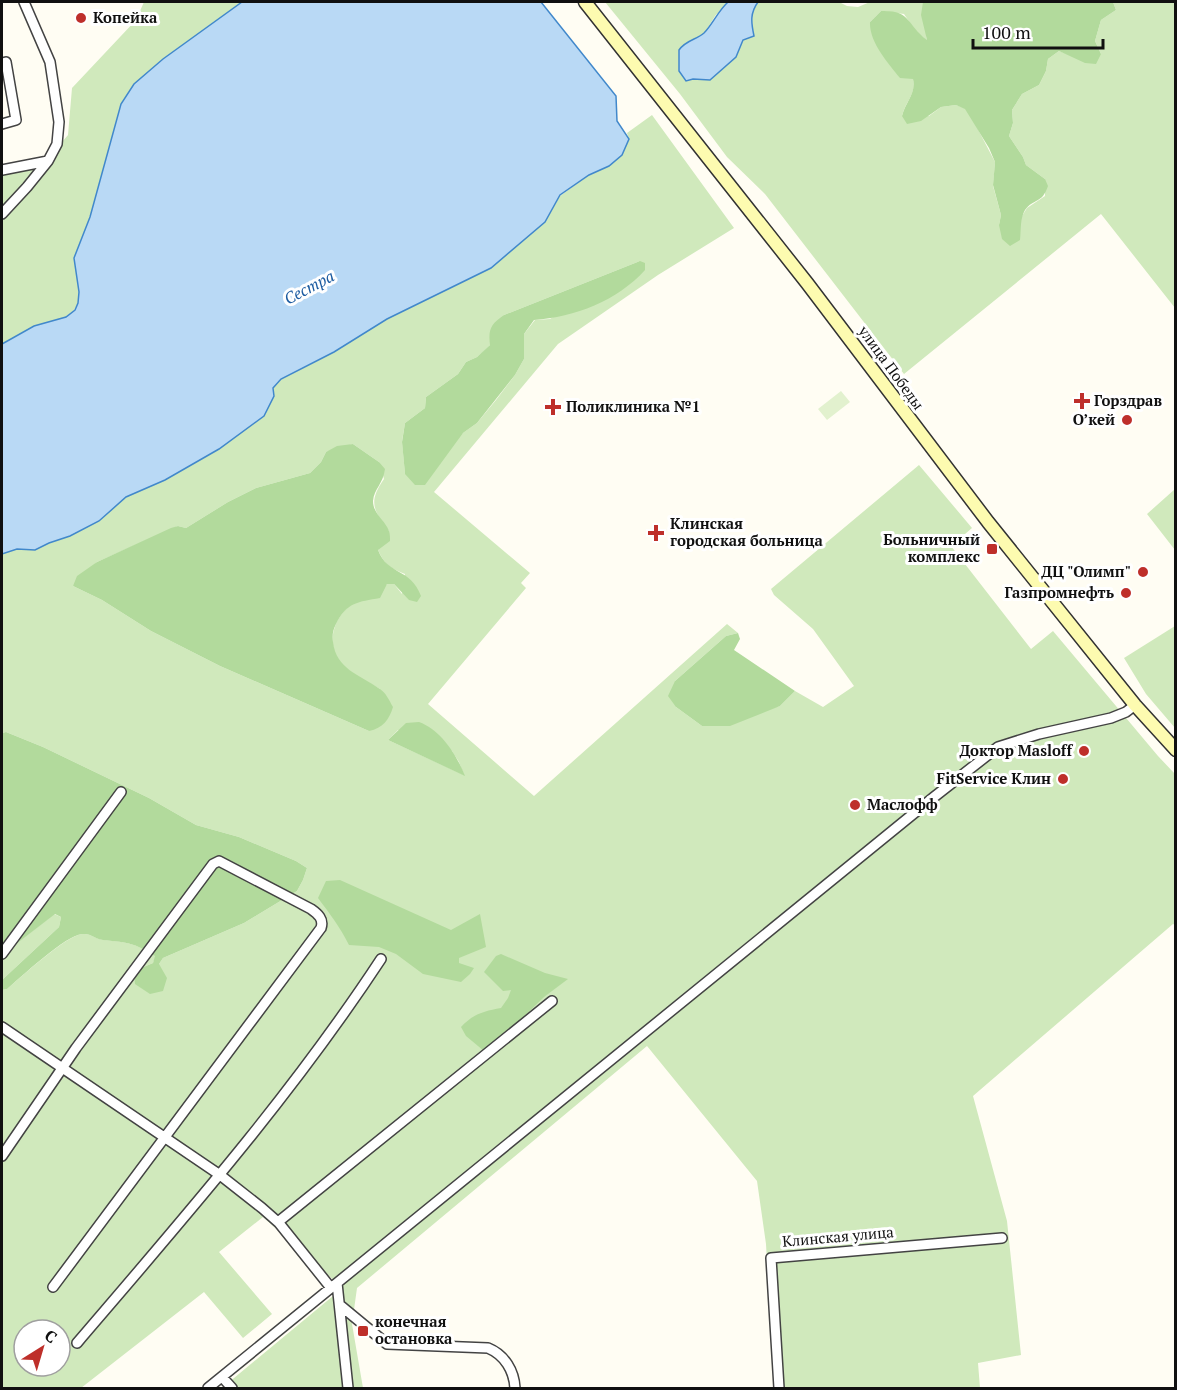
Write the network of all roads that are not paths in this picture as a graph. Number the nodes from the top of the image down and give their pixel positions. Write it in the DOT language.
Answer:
graph roads {
  1 [pos="24,2"];
  2 [pos="585,2"];
  3 [pos="2,63"];
  4 [pos="2,124"];
  5 [pos="48,160"];
  6 [pos="2,170"];
  7 [pos="2,214"];
  8 [pos="1135,705"];
  9 [pos="1176,750"];
  10 [pos="121,792"];
  11 [pos="2,954"];
  12 [pos="381,959"];
  13 [pos="552,1001"];
  14 [pos="2,1027"];
  15 [pos="61,1069"];
  16 [pos="165,1139"];
  17 [pos="2,1156"];
  18 [pos="220,1175"];
  19 [pos="278,1222"];
  20 [pos="1002,1238"];
  21 [pos="334,1286"];
  22 [pos="53,1287"];
  23 [pos="341,1306"];
  24 [pos="76,1343"];
  25 [pos="222,1377"];
  26 [pos="208,1389"];
  27 [pos="231,1389"];
  28 [pos="348,1389"];
  29 [pos="515,1389"];
  30 [pos="779,1389"];
  1 -- 5 [label="street"];
  2 -- 8 [label="street, улица Победы"];
  3 -- 4 [label="street"];
  5 -- 6 [label="street"];
  5 -- 7 [label="street"];
  8 -- 9 [label="street, улица Победы"];
  8 -- 21 [label="street"];
  10 -- 11 [label="street"];
  12 -- 18 [label="street"];
  13 -- 19 [label="street"];
  14 -- 15 [label="street"];
  15 -- 16 [label="street"];
  15 -- 16 [label="street"];
  15 -- 17 [label="street"];
  16 -- 18 [label="street"];
  16 -- 22 [label="street"];
  18 -- 19 [label="street"];
  18 -- 24 [label="street"];
  19 -- 21 [label="street"];
  20 -- 30 [label="street, Клинская улица"];
  21 -- 23 [label="street"];
  21 -- 25 [label="street"];
  23 -- 28 [label="street"];
  23 -- 29 [label="street"];
  25 -- 26 [label="street"];
  25 -- 27 [label="street"];
}
